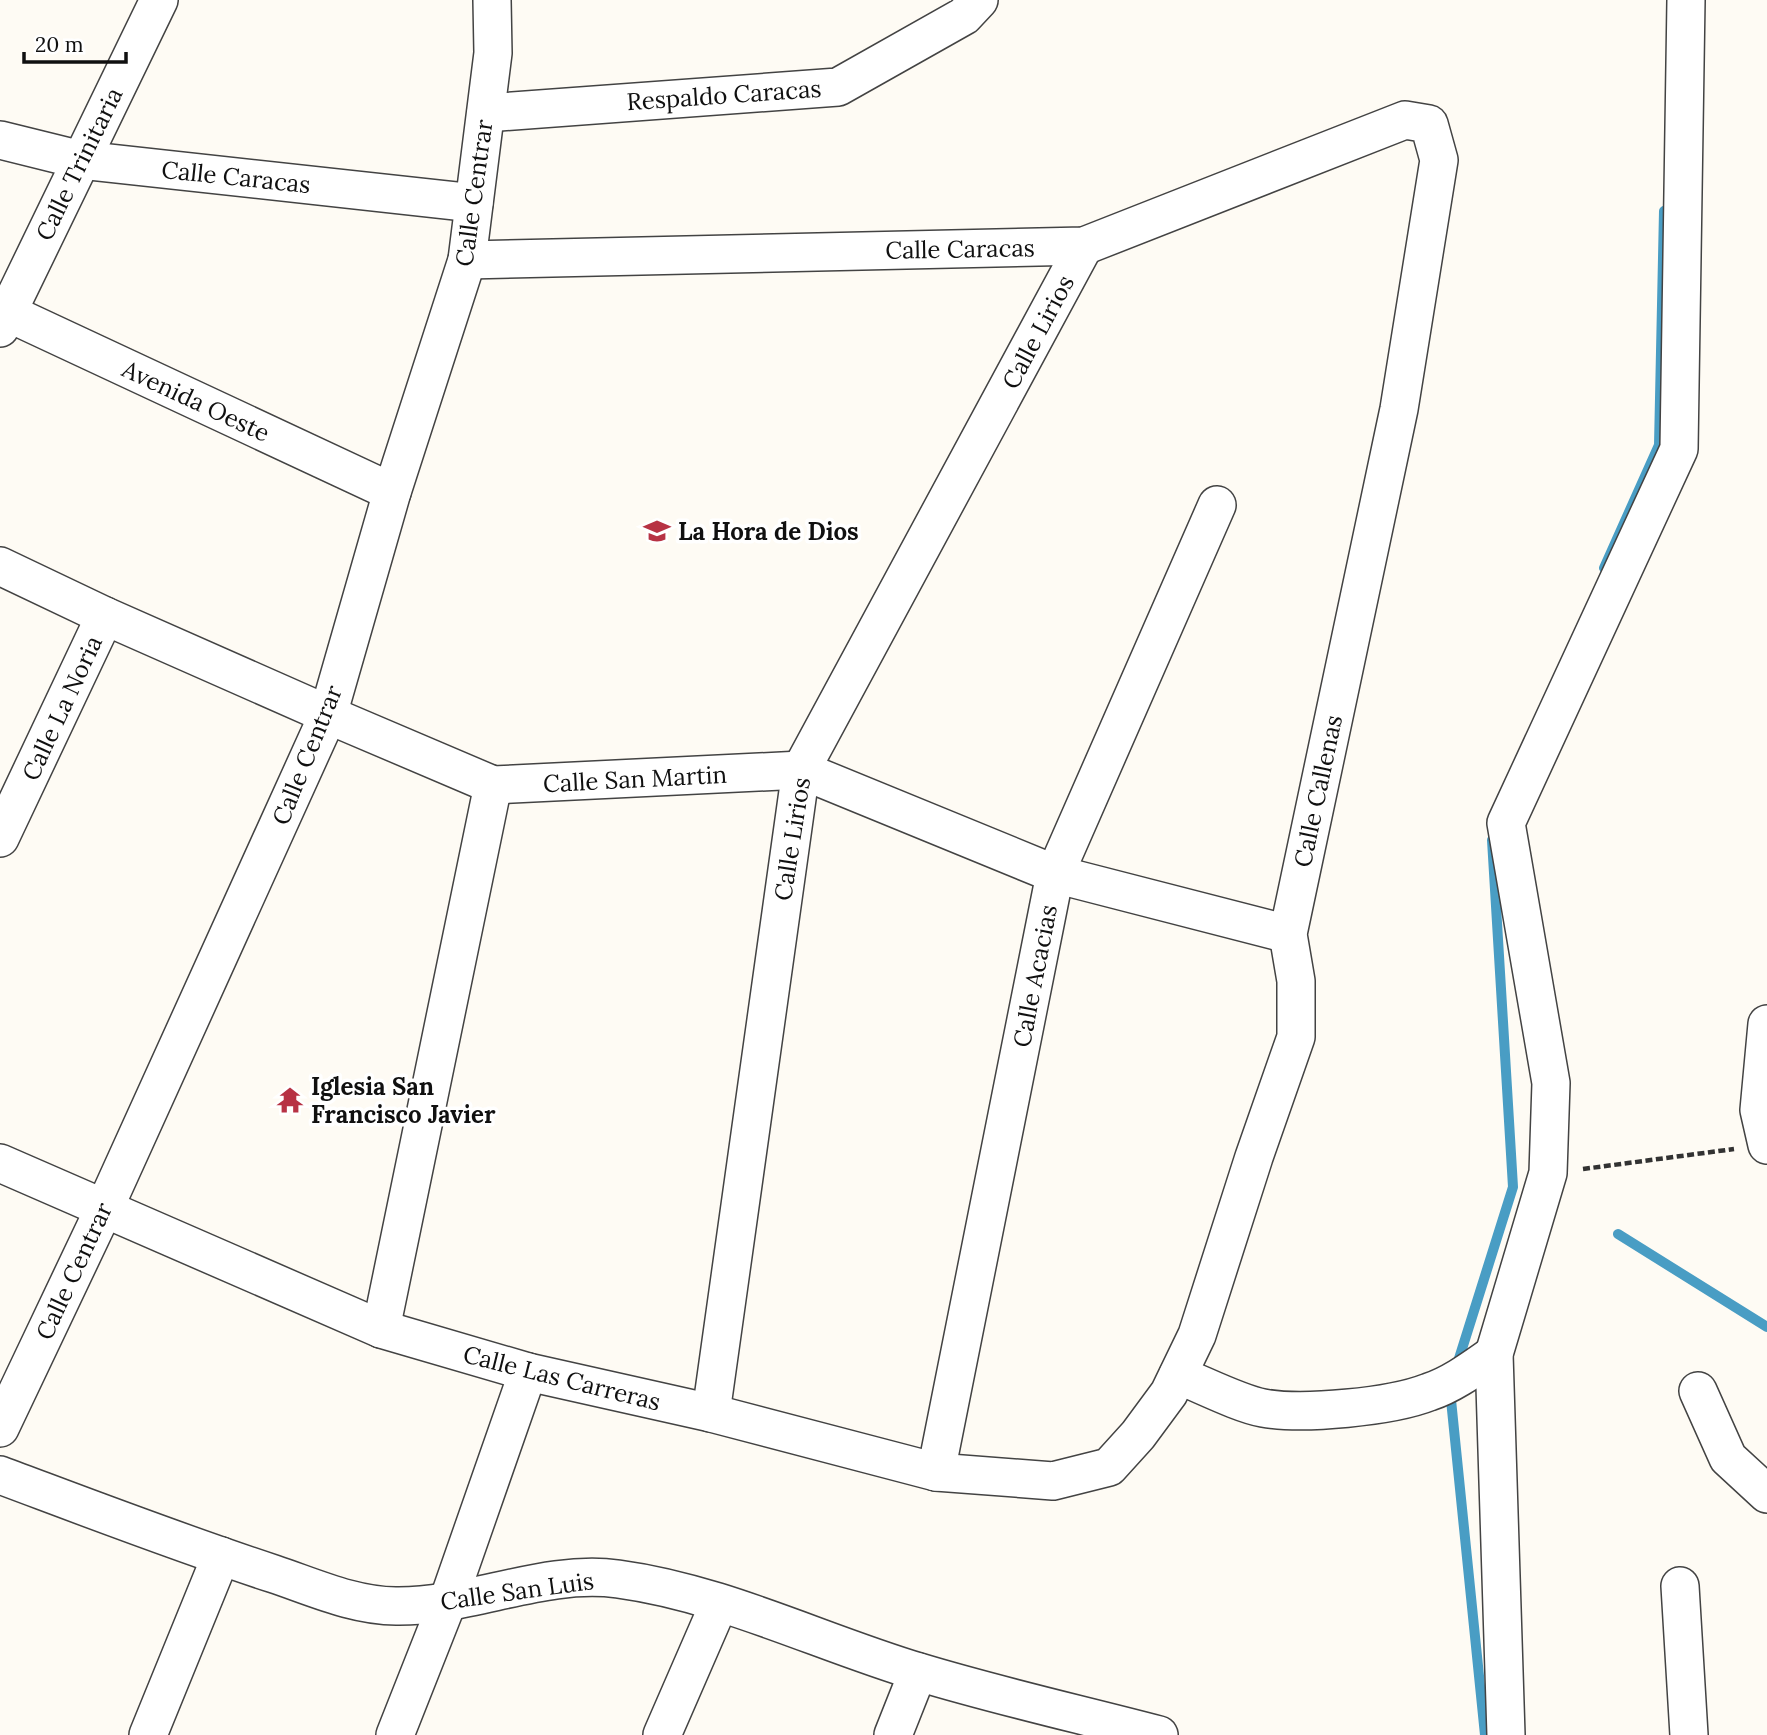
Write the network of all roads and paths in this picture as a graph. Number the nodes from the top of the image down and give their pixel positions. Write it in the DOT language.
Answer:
graph roads {
  1 [pos="159,0"];
  2 [pos="492,0"];
  3 [pos="979,0"];
  4 [pos="1686,0"];
  5 [pos="486,113"];
  6 [pos="1429,124"];
  7 [pos="0,140"];
  8 [pos="81,160"];
  9 [pos="474,203"];
  10 [pos="1084,246"];
  11 [pos="467,260"];
  12 [pos="3,317"];
  13 [pos="392,492"];
  14 [pos="1217,505"];
  15 [pos="0,566"];
  16 [pos="105,616"];
  17 [pos="328,715"];
  18 [pos="801,770"];
  19 [pos="493,785"];
  20 [pos="0,838"];
  21 [pos="1055,874"];
  22 [pos="1288,934"];
  23 [pos="1767,1024"];
  24 [pos="1755,1134"];
  25 [pos="0,1163"];
  26 [pos="1548,1173"];
  27 [pos="104,1209"];
  28 [pos="381,1329"];
  29 [pos="1494,1354"];
  30 [pos="528,1373"];
  31 [pos="1178,1375"];
  32 [pos="1698,1391"];
  33 [pos="710,1413"];
  34 [pos="0,1428"];
  35 [pos="1138,1435"];
  36 [pos="936,1472"];
  37 [pos="0,1475"];
  38 [pos="1767,1494"];
  39 [pos="221,1556"];
  40 [pos="1680,1586"];
  41 [pos="448,1601"];
  42 [pos="719,1604"];
  43 [pos="918,1672"];
  44 [pos="1142,1733"];
  45 [pos="148,1735"];
  46 [pos="395,1735"];
  47 [pos="662,1735"];
  48 [pos="893,1735"];
  49 [pos="1506,1735"];
  50 [pos="1689,1735"];
  1 -- 8 [label="street, Calle Trinitaria"];
  2 -- 5 [label="street, Calle Centrar"];
  3 -- 5 [label="street, Respaldo Caracas"];
  4 -- 26 [label="street"];
  5 -- 9 [label="street, Calle Centrar"];
  6 -- 10 [label="street, Calle Caracas"];
  6 -- 22 [label="street, Calle Callenas"];
  7 -- 8 [label="street, Calle Caracas"];
  8 -- 9 [label="street, Calle Caracas"];
  8 -- 12 [label="street, Calle Trinitaria"];
  9 -- 11 [label="street, Calle Centrar"];
  10 -- 11 [label="street, Calle Caracas"];
  10 -- 18 [label="street, Calle Lirios"];
  11 -- 13 [label="street, Calle Centrar"];
  12 -- 13 [label="street, Avenida Oeste"];
  13 -- 17 [label="street, Calle Centrar"];
  14 -- 21 [label="street, Calle Acacias"];
  15 -- 16 [label="street, Calle San Martin"];
  16 -- 17 [label="street, Calle San Martin"];
  16 -- 20 [label="street, Calle La Noria"];
  17 -- 19 [label="street, Calle San Martin"];
  17 -- 27 [label="street, Calle Centrar"];
  18 -- 19 [label="street, Calle San Martin"];
  18 -- 21 [label="street, Calle San Martin"];
  18 -- 33 [label="street, Calle Lirios"];
  19 -- 28 [label="street"];
  21 -- 22 [label="street, Calle San Martin"];
  21 -- 36 [label="street, Calle Acacias"];
  22 -- 31 [label="street, Calle Callenas"];
  23 -- 24 [label="street"];
  24 -- 26 [label="path"];
  25 -- 27 [label="street, Calle Las Carreras"];
  26 -- 29 [label="street"];
  27 -- 28 [label="street, Calle Las Carreras"];
  27 -- 34 [label="street, Calle Centrar"];
  28 -- 30 [label="street, Calle Las Carreras"];
  29 -- 31 [label="street"];
  29 -- 49 [label="street"];
  30 -- 33 [label="street, Calle Las Carreras"];
  30 -- 41 [label="street"];
  31 -- 35 [label="street, Calle Callenas"];
  32 -- 38 [label="street"];
  33 -- 36 [label="street, Calle Las Carreras"];
  35 -- 36 [label="street, Calle Las Carreras"];
  37 -- 39 [label="street, Calle San Luis"];
  39 -- 41 [label="street, Calle San Luis"];
  39 -- 45 [label="street"];
  40 -- 50 [label="street"];
  41 -- 42 [label="street, Calle San Luis"];
  41 -- 46 [label="street"];
  42 -- 43 [label="street, Calle San Luis"];
  42 -- 47 [label="street"];
  43 -- 44 [label="street, Calle San Luis"];
  43 -- 48 [label="street"];
}
